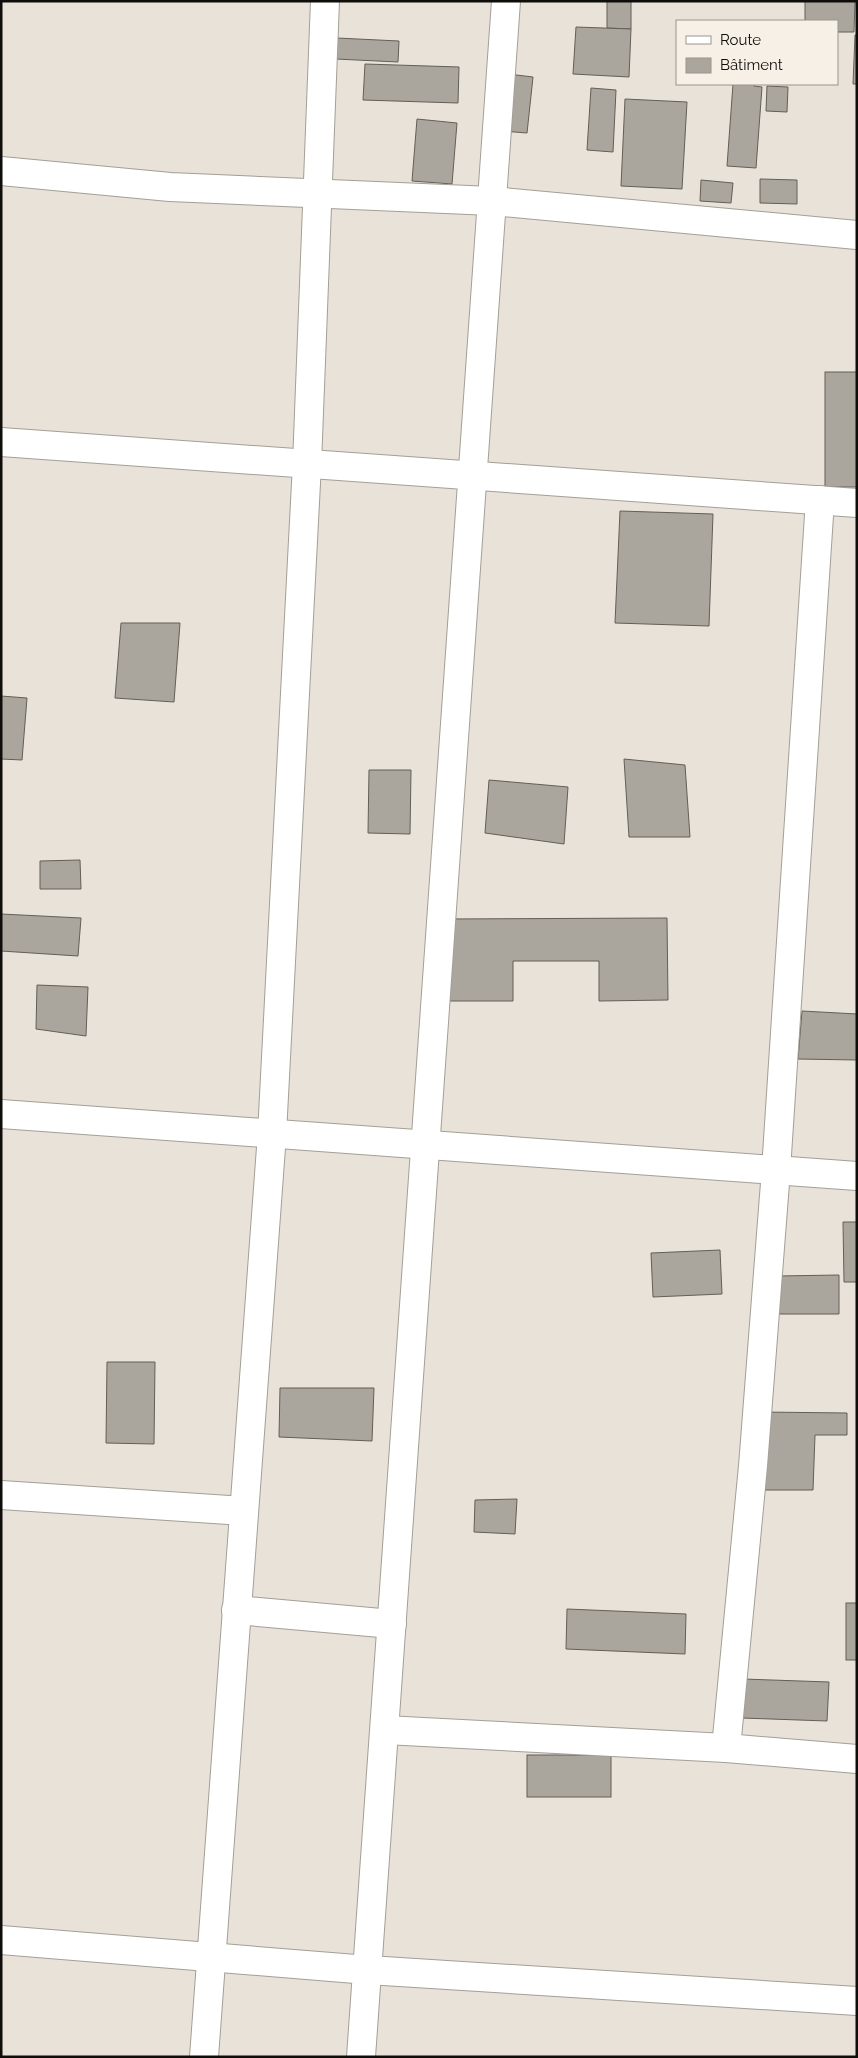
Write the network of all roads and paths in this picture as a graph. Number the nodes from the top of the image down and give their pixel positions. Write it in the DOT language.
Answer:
graph roads {
  1 [pos="325,1"];
  2 [pos="506,1"];
  3 [pos="1,172"];
  4 [pos="317,193"];
  5 [pos="492,201"];
  6 [pos="857,235"];
  7 [pos="1,442"];
  8 [pos="307,464"];
  9 [pos="473,475"];
  10 [pos="820,500"];
  11 [pos="857,503"];
  12 [pos="1,1114"];
  13 [pos="272,1134"];
  14 [pos="426,1144"];
  15 [pos="776,1170"];
  16 [pos="857,1176"];
  17 [pos="1,1495"];
  18 [pos="244,1510"];
  19 [pos="236,1610"];
  20 [pos="392,1624"];
  21 [pos="385,1730"];
  22 [pos="726,1748"];
  23 [pos="857,1760"];
  24 [pos="1,1940"];
  25 [pos="212,1958"];
  26 [pos="368,1970"];
  27 [pos="857,2001"];
  28 [pos="204,2057"];
  29 [pos="362,2057"];
  1 -- 4 [label="street"];
  2 -- 5 [label="street"];
  3 -- 4 [label="street"];
  4 -- 5 [label="street"];
  4 -- 8 [label="street"];
  5 -- 6 [label="street"];
  5 -- 9 [label="street"];
  7 -- 8 [label="street"];
  8 -- 9 [label="street"];
  8 -- 13 [label="street"];
  9 -- 10 [label="street"];
  9 -- 14 [label="street"];
  10 -- 11 [label="street"];
  10 -- 15 [label="street"];
  12 -- 13 [label="street"];
  13 -- 14 [label="street"];
  13 -- 18 [label="street"];
  14 -- 15 [label="street"];
  14 -- 20 [label="street"];
  15 -- 16 [label="street"];
  15 -- 22 [label="street"];
  17 -- 18 [label="street"];
  18 -- 19 [label="street"];
  19 -- 20 [label="street"];
  19 -- 25 [label="street"];
  20 -- 21 [label="street"];
  21 -- 22 [label="street"];
  21 -- 26 [label="street"];
  22 -- 23 [label="street"];
  24 -- 25 [label="street"];
  25 -- 26 [label="street"];
  25 -- 28 [label="street"];
  26 -- 27 [label="street"];
  26 -- 29 [label="street"];
}
